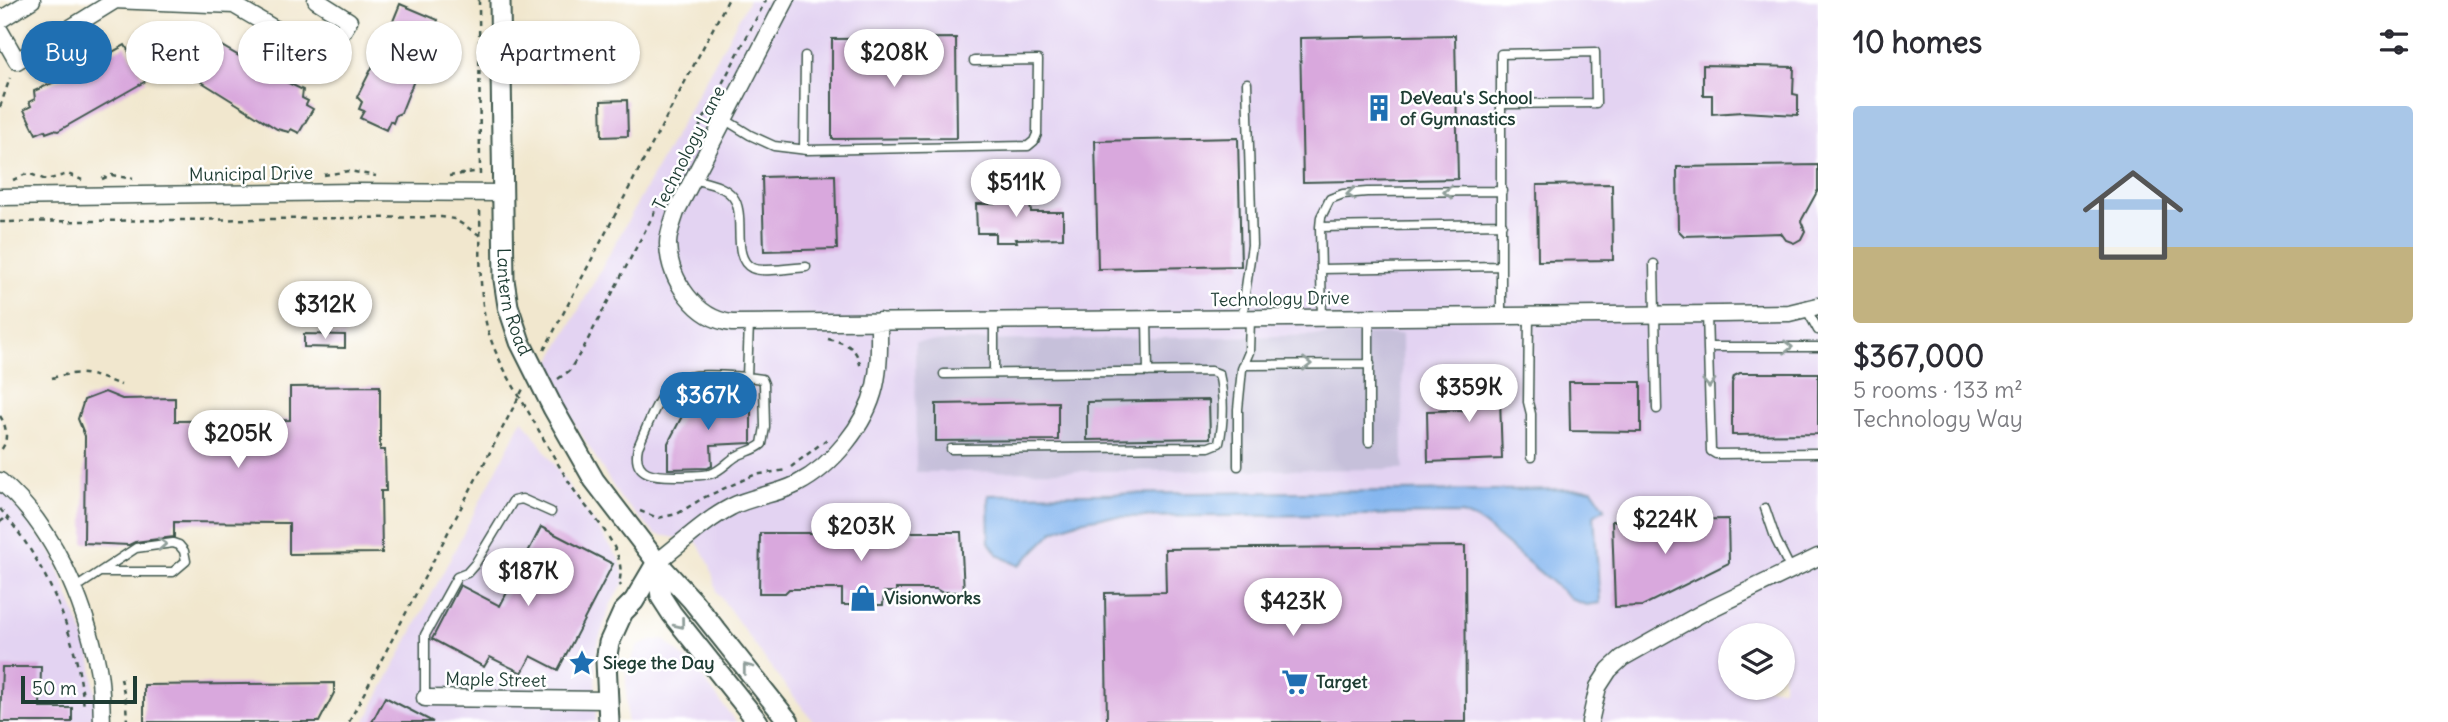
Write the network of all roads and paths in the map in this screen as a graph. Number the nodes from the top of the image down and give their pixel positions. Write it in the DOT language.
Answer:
graph roads {
  1 [pos="32,0"];
  2 [pos="316,0"];
  3 [pos="479,0"];
  4 [pos="500,0"];
  5 [pos="729,0"];
  6 [pos="766,0"];
  7 [pos="786,0"];
  8 [pos="113,1"];
  9 [pos="236,2"];
  10 [pos="0,20"];
  11 [pos="0,31"];
  12 [pos="805,56"];
  13 [pos="974,61"];
  14 [pos="10,78"];
  15 [pos="1247,83"];
  16 [pos="1502,104"];
  17 [pos="0,107"];
  18 [pos="724,119"];
  19 [pos="804,149"];
  20 [pos="480,177"];
  21 [pos="693,179"];
  22 [pos="1502,191"];
  23 [pos="503,193"];
  24 [pos="0,197"];
  25 [pos="0,222"];
  26 [pos="1502,224"];
  27 [pos="1320,227"];
  28 [pos="481,236"];
  29 [pos="1654,264"];
  30 [pos="1501,266"];
  31 [pos="806,267"];
  32 [pos="1321,269"];
  33 [pos="1813,308"];
  34 [pos="1655,314"];
  35 [pos="1707,314"];
  36 [pos="1501,315"];
  37 [pos="1529,315"];
  38 [pos="1322,317"];
  39 [pos="1369,317"];
  40 [pos="1147,319"];
  41 [pos="1246,319"];
  42 [pos="994,320"];
  43 [pos="879,321"];
  44 [pos="745,323"];
  45 [pos="1818,330"];
  46 [pos="825,338"];
  47 [pos="548,342"];
  48 [pos="1708,347"];
  49 [pos="1818,347"];
  50 [pos="1370,364"];
  51 [pos="1245,365"];
  52 [pos="1148,372"];
  53 [pos="862,373"];
  54 [pos="994,373"];
  55 [pos="944,374"];
  56 [pos="52,377"];
  57 [pos="747,377"];
  58 [pos="554,382"];
  59 [pos="121,385"];
  60 [pos="519,397"];
  61 [pos="1657,409"];
  62 [pos="0,416"];
  63 [pos="828,438"];
  64 [pos="1369,442"];
  65 [pos="951,449"];
  66 [pos="0,452"];
  67 [pos="1818,453"];
  68 [pos="1531,457"];
  69 [pos="1238,466"];
  70 [pos="0,481"];
  71 [pos="1765,508"];
  72 [pos="0,509"];
  73 [pos="636,510"];
  74 [pos="551,512"];
  75 [pos="7,517"];
  76 [pos="0,522"];
  77 [pos="1818,557"];
  78 [pos="657,562"];
  79 [pos="1791,570"];
  80 [pos="102,572"];
  81 [pos="74,589"];
  82 [pos="121,678"];
  83 [pos="425,698"];
  84 [pos="608,700"];
  85 [pos="85,711"];
  86 [pos="102,722"];
  87 [pos="127,722"];
  88 [pos="349,722"];
  89 [pos="609,722"];
  90 [pos="758,722"];
  91 [pos="789,722"];
  92 [pos="1590,722"];
  1 -- 10 [label="street"];
  2 -- 9 [label="street"];
  3 -- 20 [label="path"];
  4 -- 23 [label="street, Lantern Road"];
  5 -- 47 [label="path"];
  6 -- 58 [label="path"];
  7 -- 18 [label="street, Technology Lane"];
  8 -- 9 [label="street"];
  8 -- 11 [label="street"];
  12 -- 19 [label="lane"];
  13 -- 19 [label="lane"];
  14 -- 17 [label="path"];
  15 -- 41 [label="lane"];
  16 -- 16 [label="lane"];
  16 -- 22 [label="lane"];
  18 -- 19 [label="lane"];
  18 -- 21 [label="street, Technology Lane"];
  21 -- 31 [label="lane"];
  21 -- 44 [label="street, Technology Lane"];
  22 -- 26 [label="lane"];
  22 -- 27 [label="lane, one-way"];
  23 -- 24 [label="street, Municipal Drive"];
  23 -- 78 [label="street, Lantern Road"];
  25 -- 28 [label="path"];
  26 -- 27 [label="lane"];
  26 -- 30 [label="lane"];
  27 -- 32 [label="lane"];
  29 -- 34 [label="lane"];
  30 -- 32 [label="lane"];
  30 -- 36 [label="lane"];
  32 -- 38 [label="lane"];
  33 -- 35 [label="street, Technology Drive"];
  33 -- 45 [label="lane"];
  34 -- 35 [label="street, Technology Drive"];
  34 -- 37 [label="street, Technology Drive"];
  34 -- 61 [label="lane"];
  35 -- 48 [label="lane"];
  36 -- 37 [label="street, Technology Drive"];
  36 -- 39 [label="street, Technology Drive"];
  37 -- 68 [label="lane"];
  38 -- 39 [label="street, Technology Drive"];
  38 -- 41 [label="street, Technology Drive"];
  39 -- 50 [label="lane"];
  40 -- 41 [label="street, Technology Drive"];
  40 -- 42 [label="street, Technology Drive"];
  40 -- 52 [label="lane"];
  41 -- 51 [label="lane"];
  42 -- 43 [label="street, Technology Drive"];
  42 -- 54 [label="lane"];
  43 -- 44 [label="street, Technology Drive"];
  43 -- 78 [label="street"];
  44 -- 57 [label="lane"];
  46 -- 53 [label="path"];
  48 -- 49 [label="lane, one-way"];
  48 -- 67 [label="lane, one-way"];
  51 -- 50 [label="lane, one-way"];
  50 -- 64 [label="lane"];
  51 -- 69 [label="lane"];
  52 -- 54 [label="lane"];
  52 -- 65 [label="lane"];
  54 -- 55 [label="lane"];
  56 -- 59 [label="path"];
  57 -- 57 [label="lane"];
  60 -- 88 [label="path"];
  62 -- 66 [label="path"];
  63 -- 73 [label="path"];
  70 -- 81 [label="street"];
  71 -- 79 [label="lane"];
  72 -- 75 [label="path"];
  74 -- 83 [label="lane"];
  75 -- 76 [label="path"];
  75 -- 85 [label="path"];
  77 -- 79 [label="street"];
  78 -- 84 [label="street"];
  78 -- 90 [label="street, one-way"];
  91 -- 78 [label="street, Lantern Road, one-way"];
  79 -- 92 [label="street"];
  80 -- 80 [label="lane, one-way"];
  80 -- 81 [label="lane"];
  81 -- 86 [label="street"];
  82 -- 87 [label="path"];
  83 -- 84 [label="street, Maple Street"];
  84 -- 89 [label="street"];
}
